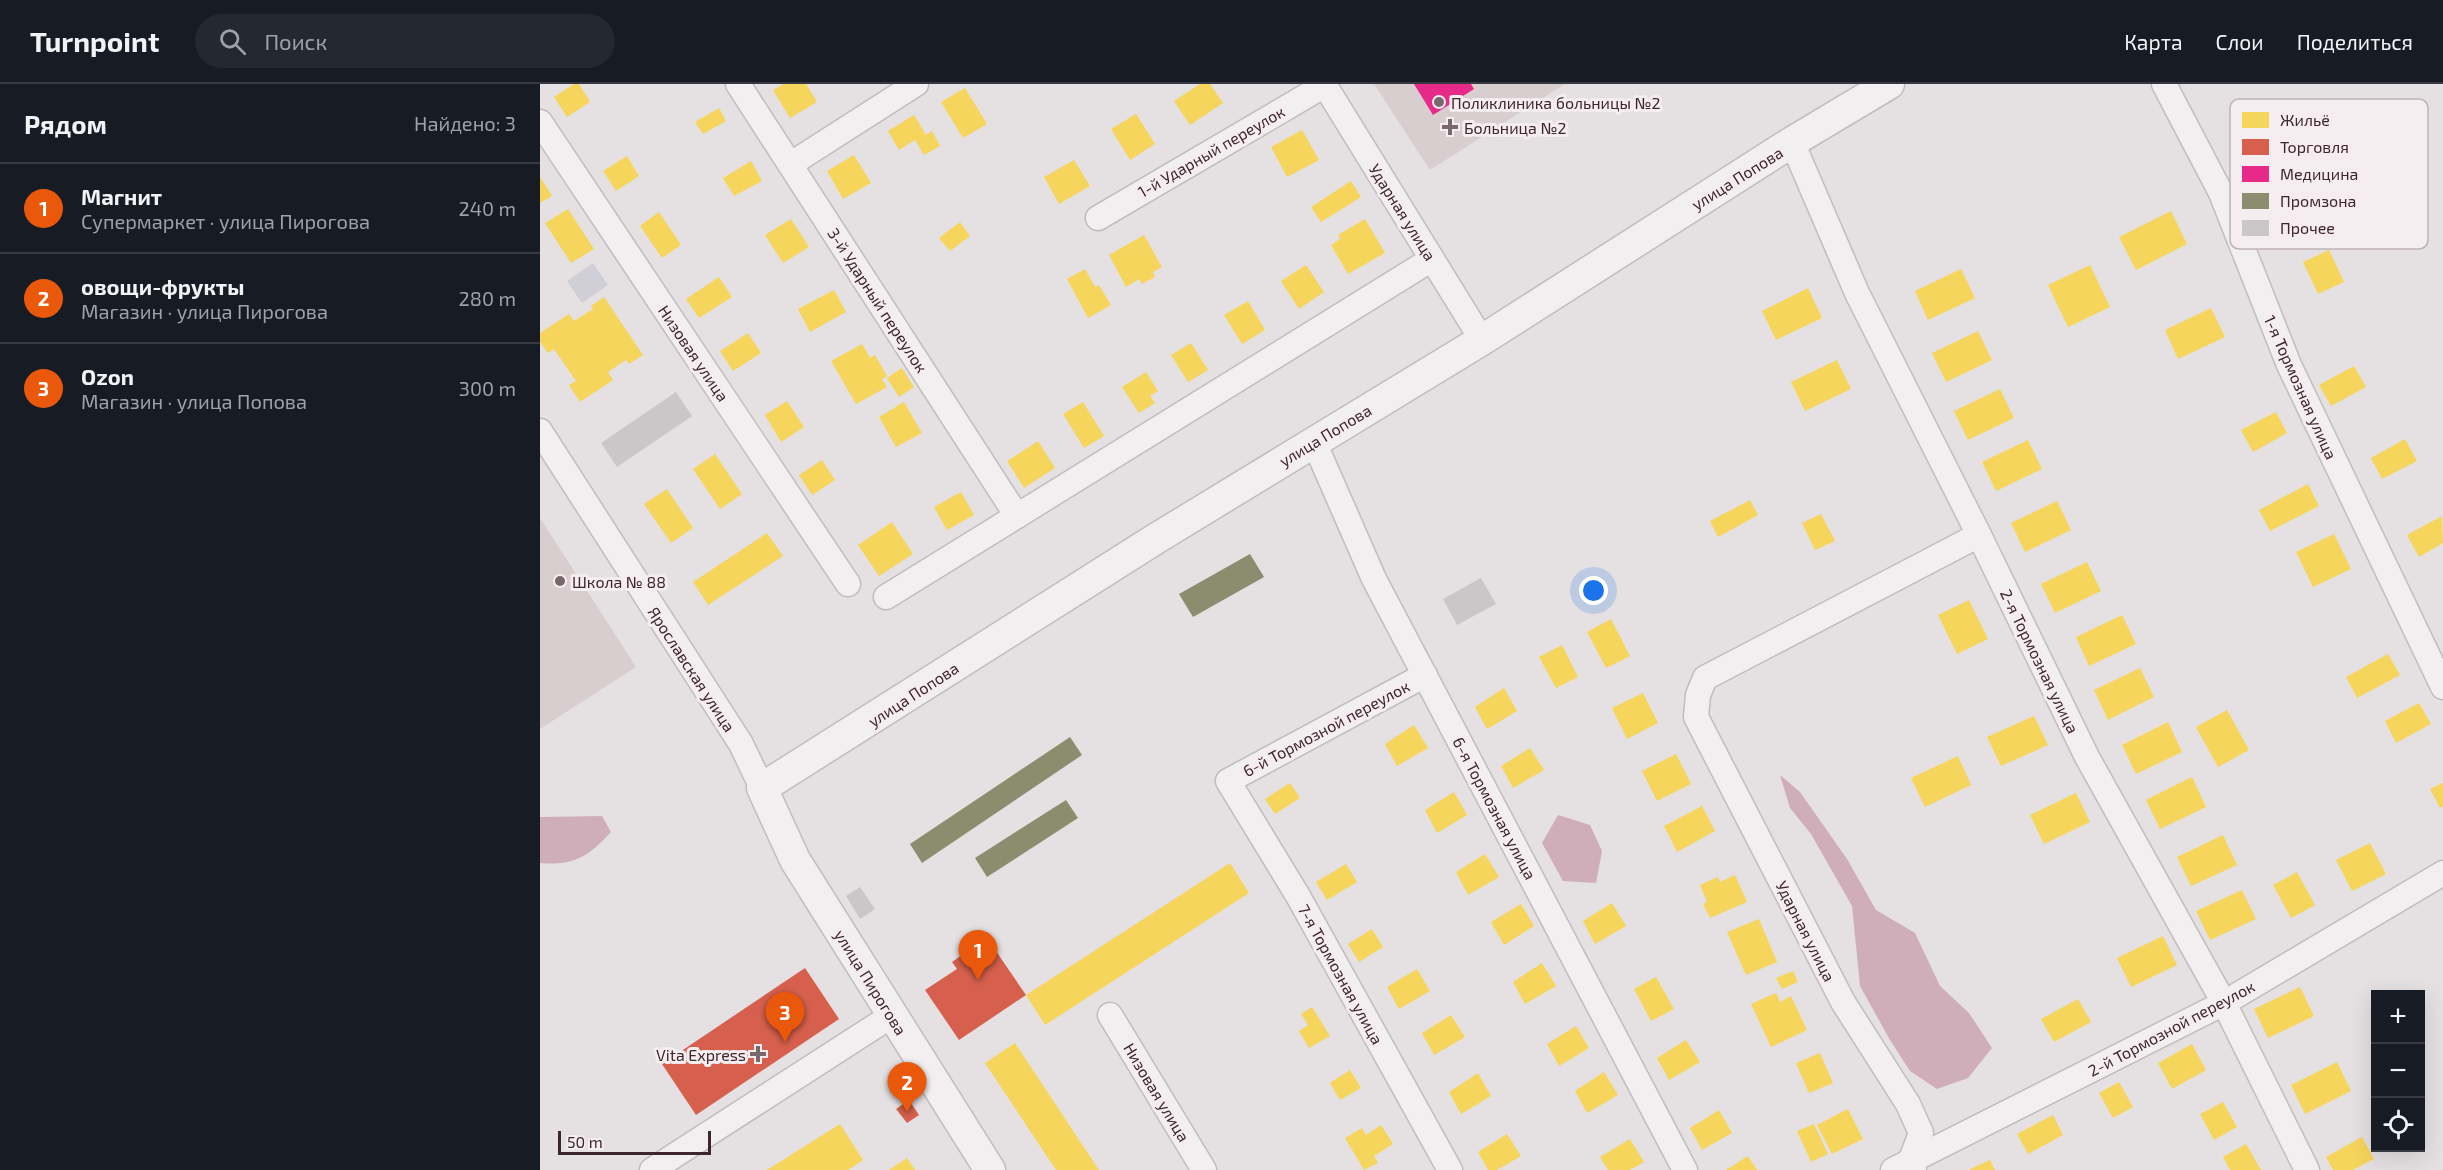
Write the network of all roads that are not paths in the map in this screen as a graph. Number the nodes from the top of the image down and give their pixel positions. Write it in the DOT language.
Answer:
graph roads {
  1 [pos="738,84"];
  2 [pos="916,84"];
  3 [pos="1324,84"];
  4 [pos="1889,84"];
  5 [pos="2164,84"];
  6 [pos="540,122"];
  7 [pos="1792,142"];
  8 [pos="791,164"];
  9 [pos="2230,213"];
  10 [pos="1098,218"];
  11 [pos="2244,249"];
  12 [pos="1432,259"];
  13 [pos="1482,340"];
  14 [pos="540,431"];
  15 [pos="1314,442"];
  16 [pos="1017,516"];
  17 [pos="1979,535"];
  18 [pos="848,584"];
  19 [pos="886,597"];
  20 [pos="1425,675"];
  21 [pos="2443,687"];
  22 [pos="1228,781"];
  23 [pos="762,788"];
  24 [pos="2443,873"];
  25 [pos="2224,1003"];
  26 [pos="1110,1015"];
  27 [pos="891,1016"];
  28 [pos="1906,1167"];
  29 [pos="652,1170"];
  30 [pos="990,1170"];
  31 [pos="1204,1170"];
  32 [pos="1450,1170"];
  33 [pos="1686,1170"];
  34 [pos="2307,1170"];
  1 -- 8 [label="street, 3-й Ударный переулок"];
  2 -- 8 [label="street"];
  3 -- 10 [label="street, 1-й Ударный переулок"];
  3 -- 12 [label="street, Ударная улица"];
  4 -- 7 [label="street, улица Попова"];
  5 -- 9 [label="street, 1-я Тормозная улица"];
  6 -- 18 [label="street, Низовая улица"];
  7 -- 13 [label="street, улица Попова"];
  7 -- 17 [label="street, 2-я Тормозная улица"];
  8 -- 16 [label="street, 3-й Ударный переулок"];
  11 -- 21 [label="street, 1-я Тормозная улица"];
  12 -- 13 [label="street, Ударная улица"];
  12 -- 16 [label="street"];
  13 -- 15 [label="street, улица Попова"];
  14 -- 23 [label="street, Ярославская улица"];
  15 -- 20 [label="street, 6-я Тормозная улица"];
  15 -- 23 [label="street, улица Попова"];
  16 -- 19 [label="street"];
  17 -- 25 [label="street, 2-я Тормозная улица"];
  17 -- 28 [label="street, Ударная улица"];
  20 -- 22 [label="street, 6-й Тормозной переулок"];
  20 -- 33 [label="street, 6-я Тормозная улица"];
  22 -- 32 [label="street, 7-я Тормозная улица"];
  23 -- 27 [label="street, улица Пирогова"];
  24 -- 25 [label="street, 2-й Тормозной переулок"];
  25 -- 28 [label="street, 2-й Тормозной переулок"];
  25 -- 34 [label="street, 2-я Тормозная улица"];
  26 -- 31 [label="street, Низовая улица"];
  27 -- 29 [label="street"];
  27 -- 30 [label="street, улица Пирогова"];
}
